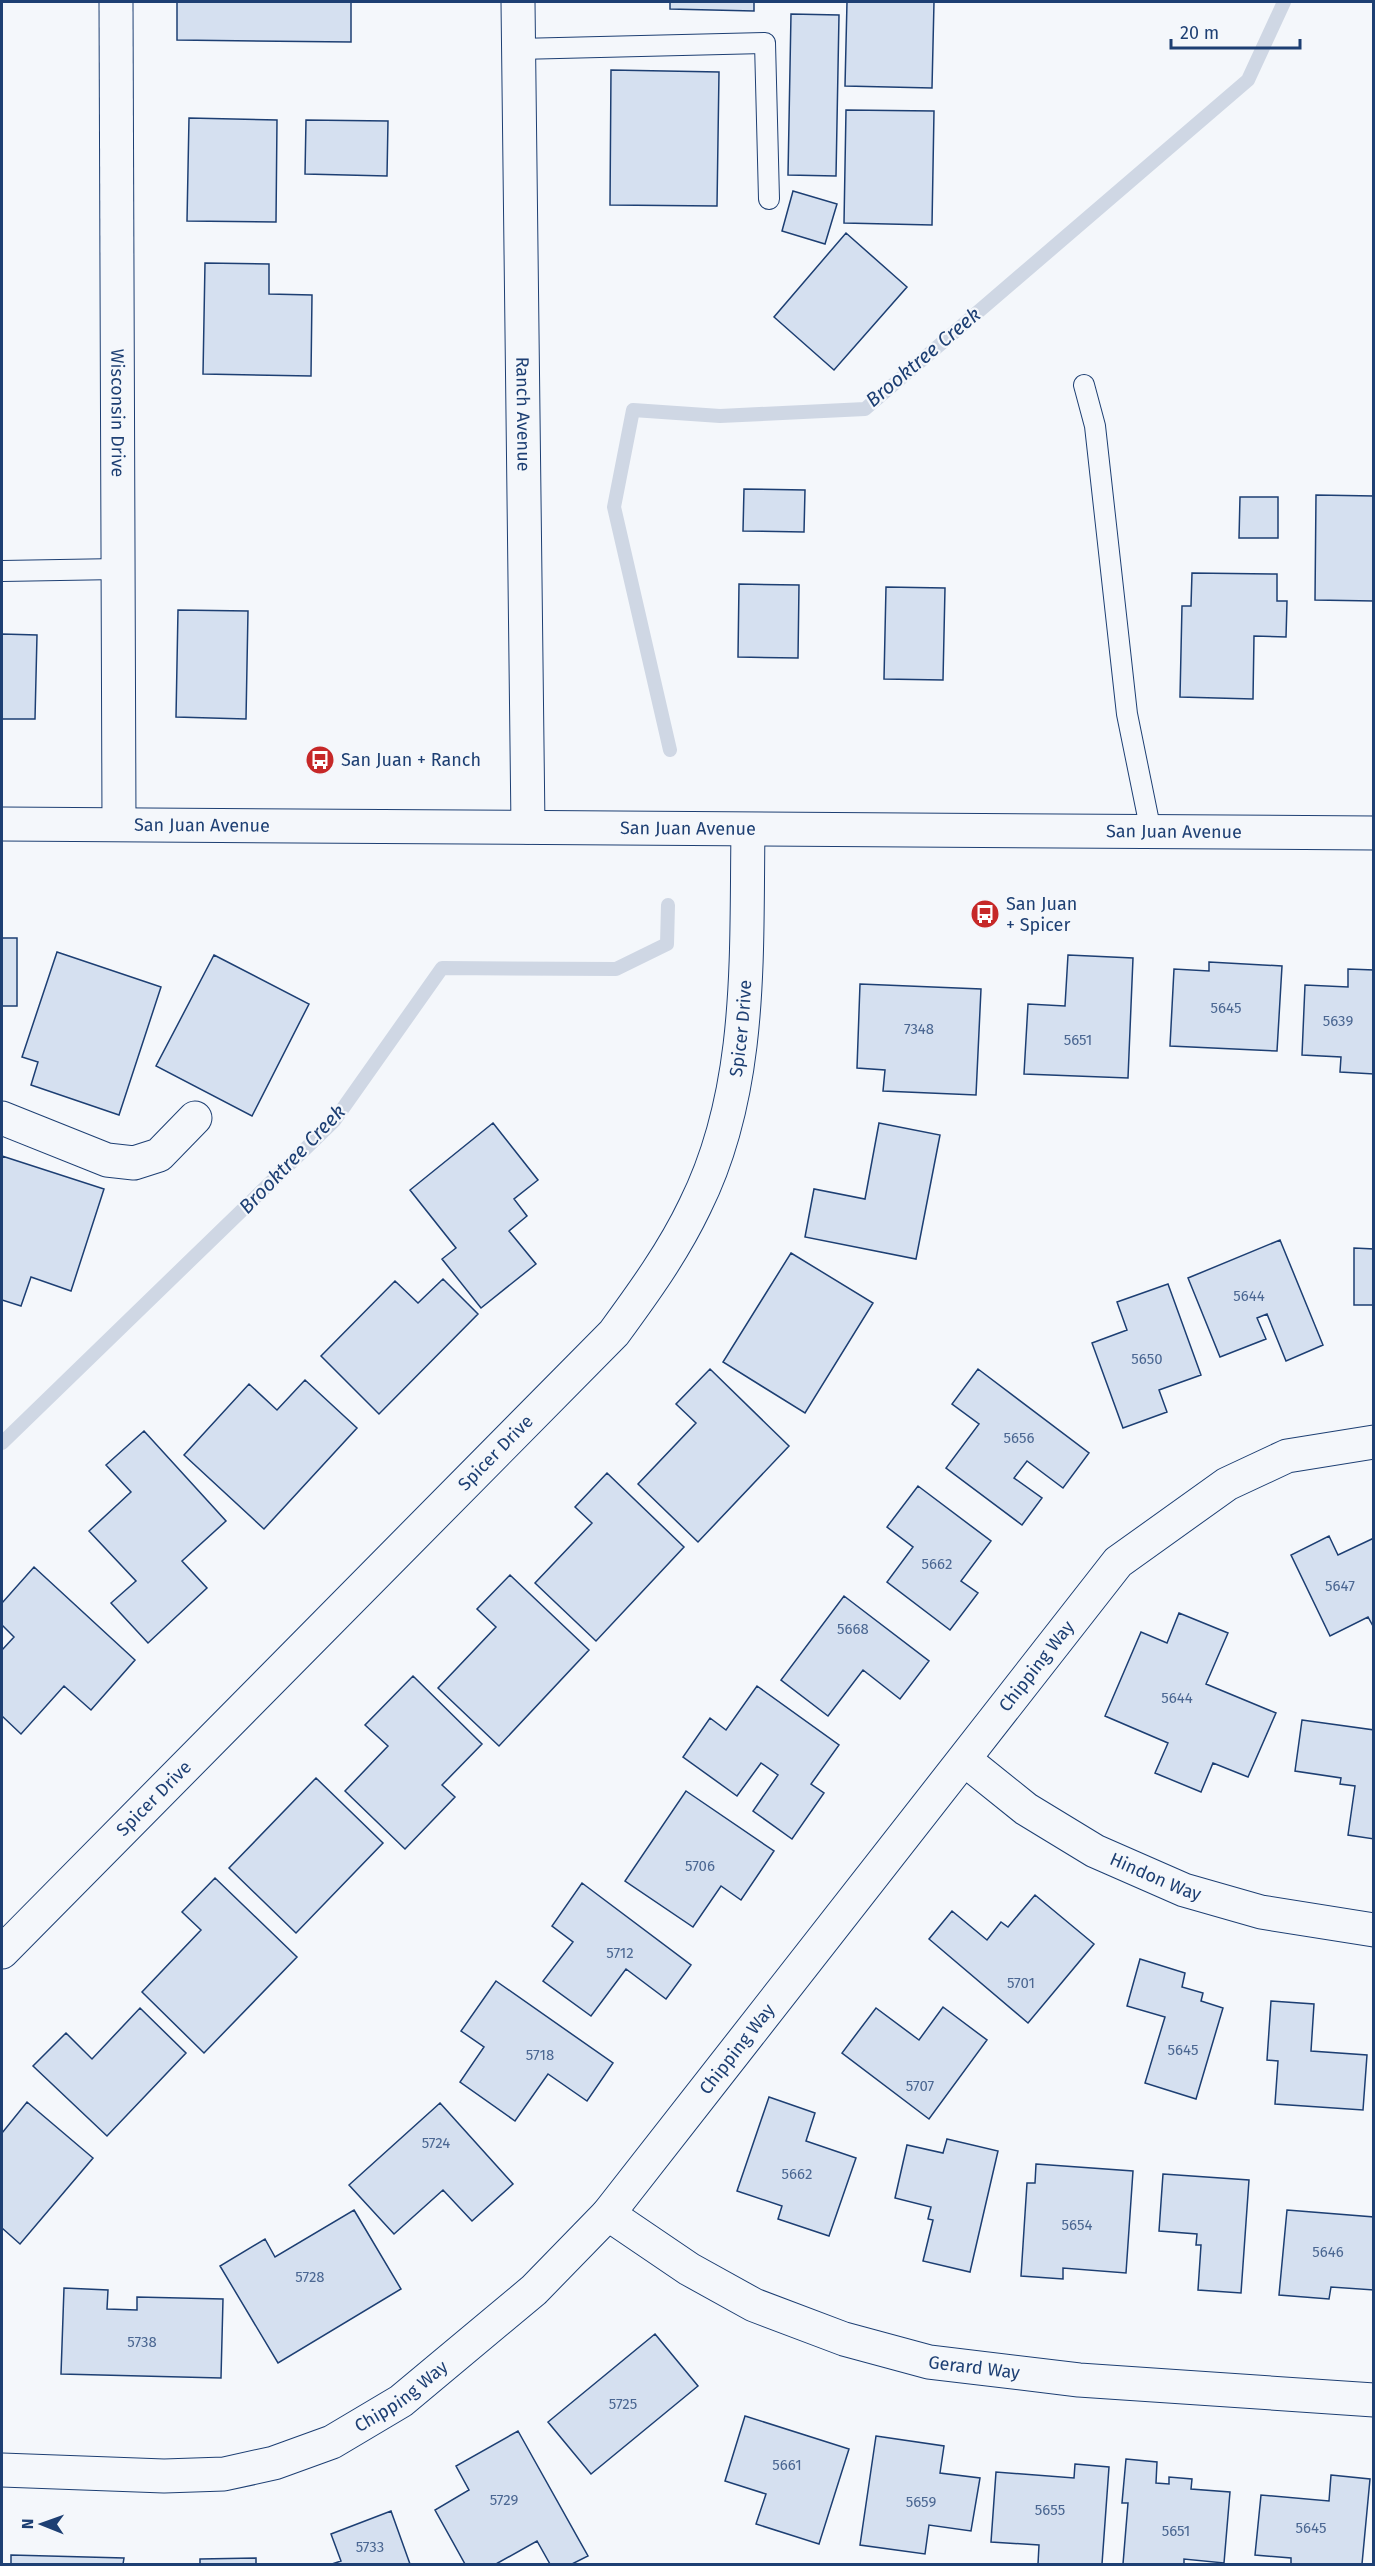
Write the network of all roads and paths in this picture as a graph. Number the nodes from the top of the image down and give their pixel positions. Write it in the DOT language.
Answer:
graph roads {
  1 [pos="117,2"];
  2 [pos="518,2"];
  3 [pos="518,48"];
  4 [pos="769,200"];
  5 [pos="1084,385"];
  6 [pos="118,569"];
  7 [pos="2,572"];
  8 [pos="2,824"];
  9 [pos="119,824"];
  10 [pos="528,827"];
  11 [pos="748,830"];
  12 [pos="1151,832"];
  13 [pos="1374,833"];
  14 [pos="2,1118"];
  15 [pos="195,1118"];
  16 [pos="1374,1442"];
  17 [pos="965,1760"];
  18 [pos="1374,1930"];
  19 [pos="2,1952"];
  20 [pos="608,2214"];
  21 [pos="1374,2400"];
  22 [pos="2,2470"];
  1 -- 6 [label="street, Wisconsin Drive"];
  2 -- 3 [label="street, Ranch Avenue"];
  3 -- 4 [label="lane"];
  3 -- 10 [label="street, Ranch Avenue"];
  5 -- 12 [label="lane"];
  6 -- 7 [label="lane"];
  6 -- 9 [label="street, Wisconsin Drive"];
  8 -- 9 [label="street, San Juan Avenue"];
  9 -- 10 [label="street, San Juan Avenue"];
  10 -- 11 [label="street, San Juan Avenue"];
  11 -- 12 [label="street, San Juan Avenue"];
  11 -- 19 [label="street, Spicer Drive"];
  12 -- 13 [label="street, San Juan Avenue"];
  14 -- 15 [label="street"];
  16 -- 17 [label="street, Chipping Way"];
  17 -- 18 [label="street, Hindon Way"];
  17 -- 20 [label="street, Chipping Way"];
  20 -- 21 [label="street, Gerard Way"];
  20 -- 22 [label="street, Chipping Way"];
}
